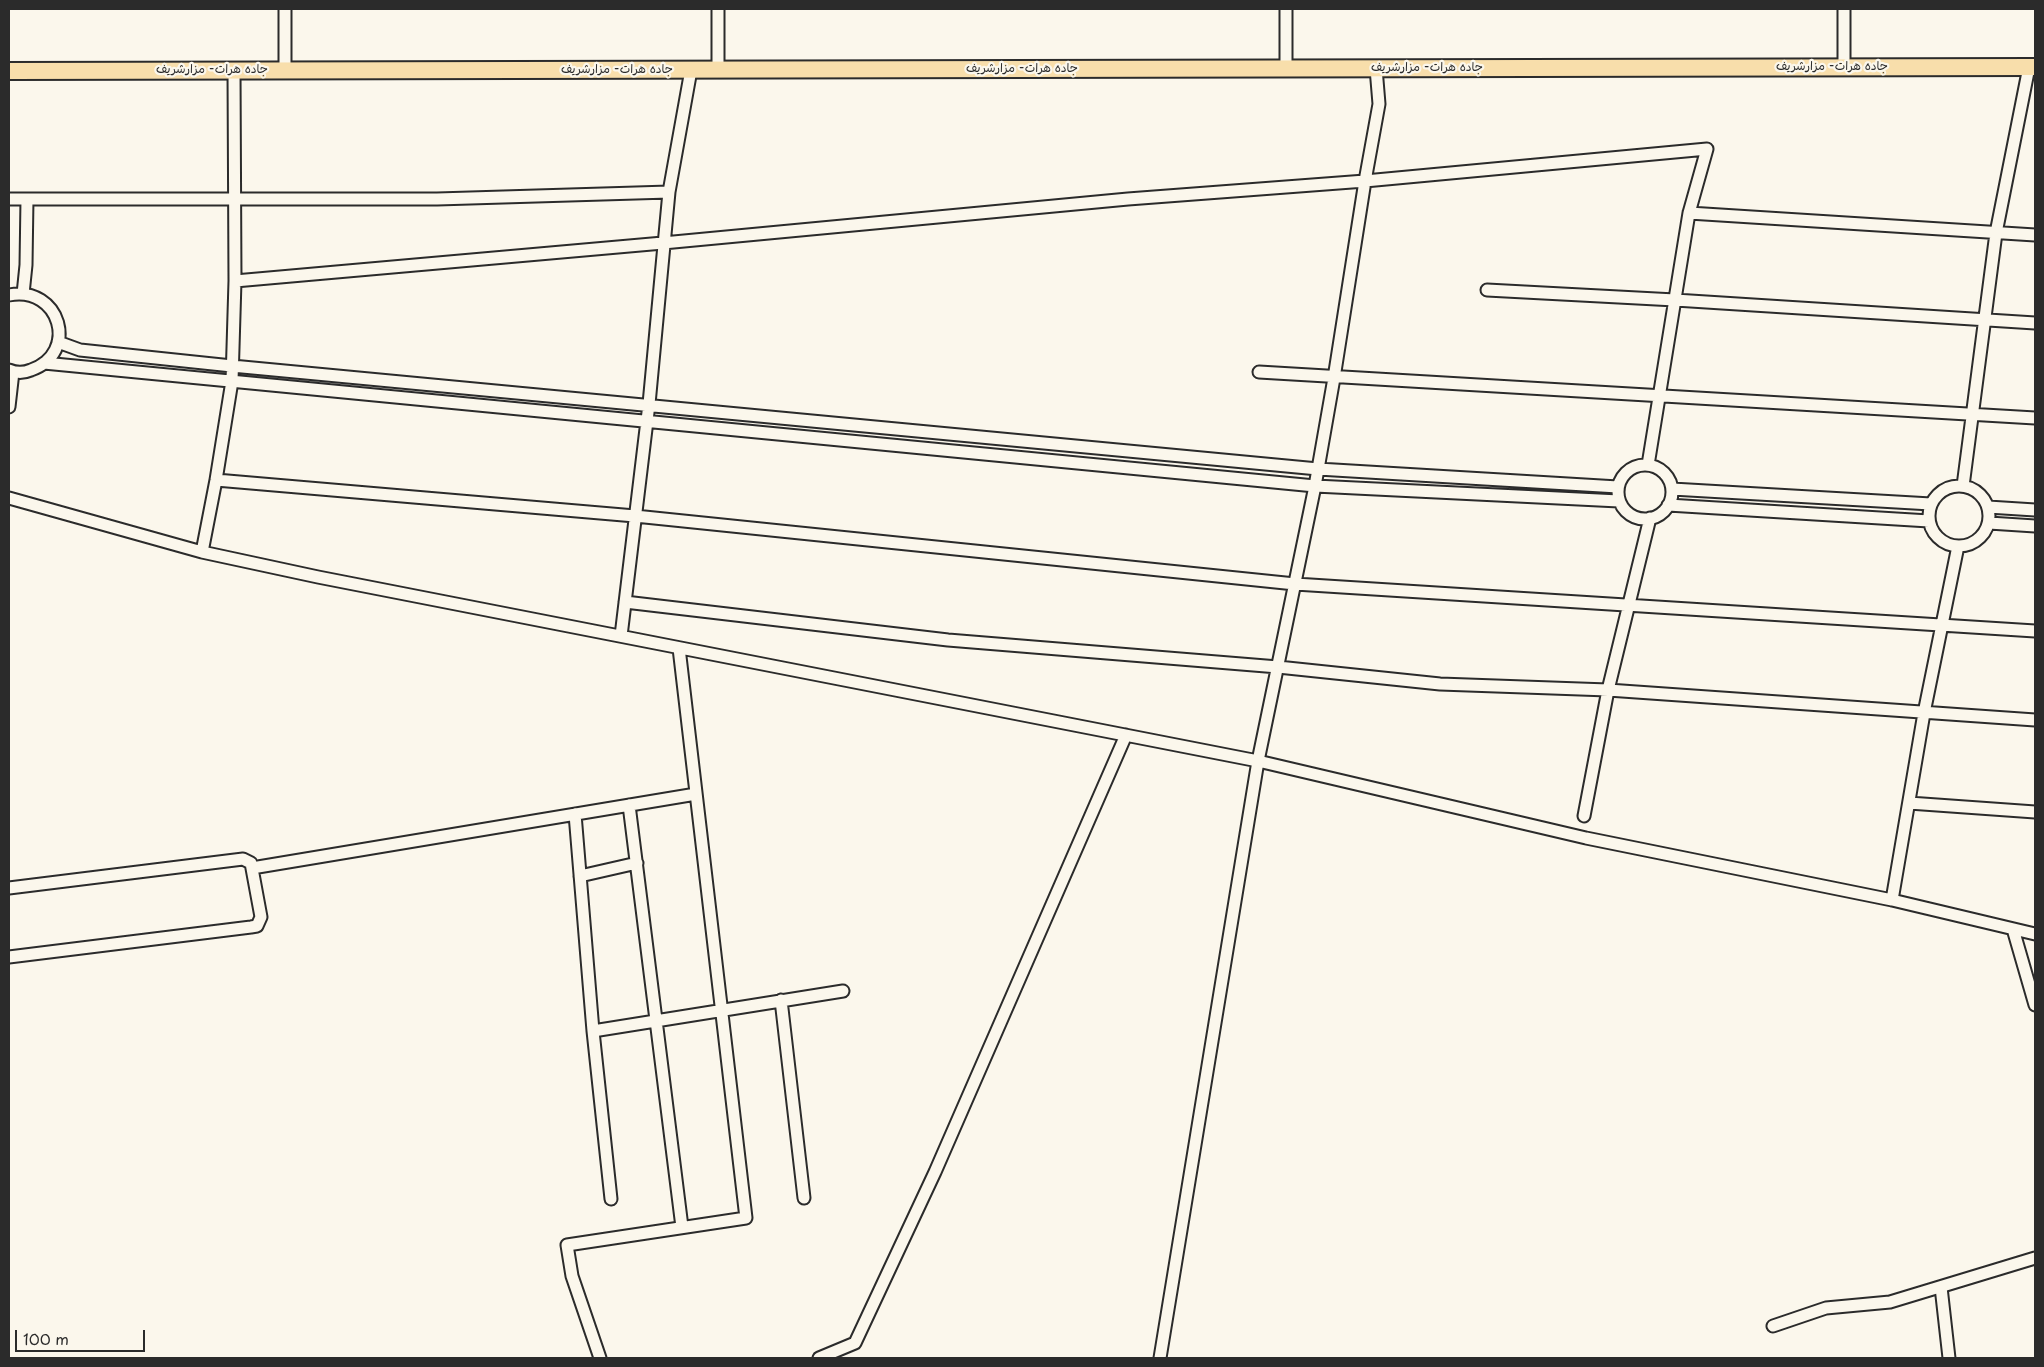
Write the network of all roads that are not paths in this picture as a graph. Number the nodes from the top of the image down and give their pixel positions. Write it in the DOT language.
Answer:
graph roads {
  1 [pos="285,9"];
  2 [pos="718,9"];
  3 [pos="1286,9"];
  4 [pos="1844,9"];
  5 [pos="1844,67"];
  6 [pos="2032,67"];
  7 [pos="1286,68"];
  8 [pos="1376,68"];
  9 [pos="234,70"];
  10 [pos="285,70"];
  11 [pos="691,70"];
  12 [pos="718,70"];
  13 [pos="9,71"];
  14 [pos="1365,181"];
  15 [pos="669,192"];
  16 [pos="234,198"];
  17 [pos="9,199"];
  18 [pos="27,199"];
  19 [pos="1689,212"];
  20 [pos="1996,233"];
  21 [pos="2035,235"];
  22 [pos="663,243"];
  23 [pos="235,281"];
  24 [pos="1487,290"];
  25 [pos="23,294"];
  26 [pos="9,295"];
  27 [pos="1675,300"];
  28 [pos="1984,320"];
  29 [pos="2035,323"];
  30 [pos="58,342"];
  31 [pos="44,363"];
  32 [pos="232,366"];
  33 [pos="11,371"];
  34 [pos="1259,372"];
  35 [pos="1334,378"];
  36 [pos="232,381"];
  37 [pos="1660,396"];
  38 [pos="649,404"];
  39 [pos="9,407"];
  40 [pos="1972,414"];
  41 [pos="2035,418"];
  42 [pos="646,422"];
  43 [pos="1648,465"];
  44 [pos="1318,469"];
  45 [pos="216,480"];
  46 [pos="1315,486"];
  47 [pos="1963,486"];
  48 [pos="1618,487"];
  49 [pos="1672,489"];
  50 [pos="9,498"];
  51 [pos="1619,501"];
  52 [pos="1931,504"];
  53 [pos="1668,506"];
  54 [pos="1988,507"];
  55 [pos="2035,510"];
  56 [pos="635,516"];
  57 [pos="1650,518"];
  58 [pos="1929,521"];
  59 [pos="1989,523"];
  60 [pos="2035,526"];
  61 [pos="1958,546"];
  62 [pos="202,552"];
  63 [pos="1295,584"];
  64 [pos="625,602"];
  65 [pos="1628,606"];
  66 [pos="1942,626"];
  67 [pos="2035,631"];
  68 [pos="621,636"];
  69 [pos="679,648"];
  70 [pos="1278,667"];
  71 [pos="1608,690"];
  72 [pos="1924,713"];
  73 [pos="2035,720"];
  74 [pos="1126,735"];
  75 [pos="1258,761"];
  76 [pos="696,794"];
  77 [pos="1909,804"];
  78 [pos="629,805"];
  79 [pos="2035,812"];
  80 [pos="575,814"];
  81 [pos="1584,816"];
  82 [pos="637,863"];
  83 [pos="252,868"];
  84 [pos="580,876"];
  85 [pos="9,888"];
  86 [pos="1892,900"];
  87 [pos="2014,929"];
  88 [pos="2035,934"];
  89 [pos="9,957"];
  90 [pos="843,990"];
  91 [pos="780,1000"];
  92 [pos="2035,1005"];
  93 [pos="721,1009"];
  94 [pos="656,1020"];
  95 [pos="593,1031"];
  96 [pos="804,1198"];
  97 [pos="611,1199"];
  98 [pos="682,1227"];
  99 [pos="2035,1258"];
  100 [pos="1941,1286"];
  101 [pos="1773,1326"];
  102 [pos="600,1358"];
  103 [pos="819,1358"];
  104 [pos="1160,1358"];
  105 [pos="1949,1358"];
  1 -- 10 [label="street"];
  2 -- 12 [label="street"];
  3 -- 7 [label="street"];
  4 -- 5 [label="street"];
  5 -- 6 [label="highway, جاده هرات- مزارشریف"];
  5 -- 8 [label="highway, جاده هرات- مزارشریف"];
  6 -- 20 [label="street"];
  7 -- 8 [label="highway, جاده هرات- مزارشریف"];
  7 -- 12 [label="highway, جاده هرات- مزارشریف"];
  8 -- 14 [label="street"];
  9 -- 10 [label="highway, جاده هرات- مزارشریف"];
  9 -- 13 [label="highway, جاده هرات- مزارشریف"];
  9 -- 16 [label="street"];
  10 -- 11 [label="highway, جاده هرات- مزارشریف"];
  11 -- 12 [label="highway, جاده هرات- مزارشریف"];
  11 -- 15 [label="street"];
  14 -- 19 [label="street"];
  14 -- 22 [label="street"];
  14 -- 35 [label="street"];
  15 -- 16 [label="street"];
  15 -- 22 [label="street"];
  16 -- 18 [label="street"];
  16 -- 23 [label="street"];
  17 -- 18 [label="street"];
  18 -- 25 [label="street"];
  19 -- 20 [label="street"];
  19 -- 27 [label="street"];
  20 -- 21 [label="street"];
  20 -- 28 [label="street"];
  22 -- 23 [label="street"];
  22 -- 38 [label="street"];
  23 -- 32 [label="street"];
  24 -- 27 [label="street"];
  25 -- 26 [label="street"];
  25 -- 30 [label="street"];
  27 -- 28 [label="street"];
  27 -- 37 [label="street"];
  28 -- 29 [label="street"];
  28 -- 40 [label="street"];
  30 -- 31 [label="street"];
  30 -- 32 [label="street"];
  31 -- 33 [label="street"];
  31 -- 36 [label="street"];
  32 -- 36 [label="street"];
  32 -- 38 [label="street"];
  33 -- 39 [label="street"];
  34 -- 35 [label="street"];
  35 -- 37 [label="street"];
  35 -- 44 [label="street"];
  36 -- 42 [label="street"];
  36 -- 45 [label="street"];
  37 -- 40 [label="street"];
  37 -- 43 [label="street"];
  38 -- 42 [label="street"];
  38 -- 44 [label="street"];
  40 -- 41 [label="street"];
  40 -- 47 [label="street"];
  42 -- 46 [label="street"];
  42 -- 56 [label="street"];
  43 -- 48 [label="street"];
  43 -- 49 [label="street"];
  44 -- 46 [label="street"];
  44 -- 48 [label="street"];
  45 -- 56 [label="street"];
  45 -- 62 [label="street"];
  46 -- 51 [label="street"];
  46 -- 63 [label="street"];
  47 -- 52 [label="street"];
  47 -- 54 [label="street"];
  48 -- 51 [label="street"];
  49 -- 52 [label="street"];
  49 -- 53 [label="street"];
  50 -- 62 [label="street"];
  51 -- 57 [label="street"];
  52 -- 58 [label="street"];
  53 -- 57 [label="street"];
  53 -- 58 [label="street"];
  54 -- 55 [label="street"];
  54 -- 59 [label="street"];
  56 -- 63 [label="street"];
  56 -- 64 [label="street"];
  57 -- 65 [label="street"];
  58 -- 61 [label="street"];
  59 -- 60 [label="street"];
  59 -- 61 [label="street"];
  61 -- 66 [label="street"];
  62 -- 68 [label="street"];
  63 -- 65 [label="street"];
  63 -- 70 [label="street"];
  64 -- 68 [label="street"];
  64 -- 70 [label="street"];
  65 -- 66 [label="street"];
  65 -- 71 [label="street"];
  66 -- 67 [label="street"];
  66 -- 72 [label="street"];
  68 -- 69 [label="street"];
  69 -- 74 [label="street"];
  69 -- 76 [label="street"];
  70 -- 71 [label="street"];
  70 -- 75 [label="street"];
  71 -- 72 [label="street"];
  71 -- 81 [label="street"];
  72 -- 73 [label="street"];
  72 -- 77 [label="street"];
  74 -- 75 [label="street"];
  74 -- 103 [label="street"];
  75 -- 86 [label="street"];
  75 -- 104 [label="street"];
  76 -- 78 [label="street"];
  76 -- 93 [label="street"];
  77 -- 79 [label="street"];
  77 -- 86 [label="street"];
  78 -- 80 [label="street"];
  78 -- 82 [label="street"];
  80 -- 83 [label="street"];
  80 -- 84 [label="street"];
  82 -- 84 [label="street"];
  82 -- 94 [label="street"];
  83 -- 85 [label="street"];
  83 -- 89 [label="street"];
  84 -- 95 [label="street"];
  86 -- 87 [label="street"];
  87 -- 88 [label="street"];
  87 -- 92 [label="street"];
  90 -- 91 [label="street"];
  91 -- 93 [label="street"];
  91 -- 96 [label="street"];
  93 -- 94 [label="street"];
  93 -- 98 [label="street"];
  94 -- 95 [label="street"];
  94 -- 98 [label="street"];
  95 -- 97 [label="street"];
  98 -- 102 [label="street"];
  99 -- 100 [label="street"];
  100 -- 101 [label="street"];
  100 -- 105 [label="street"];
}
